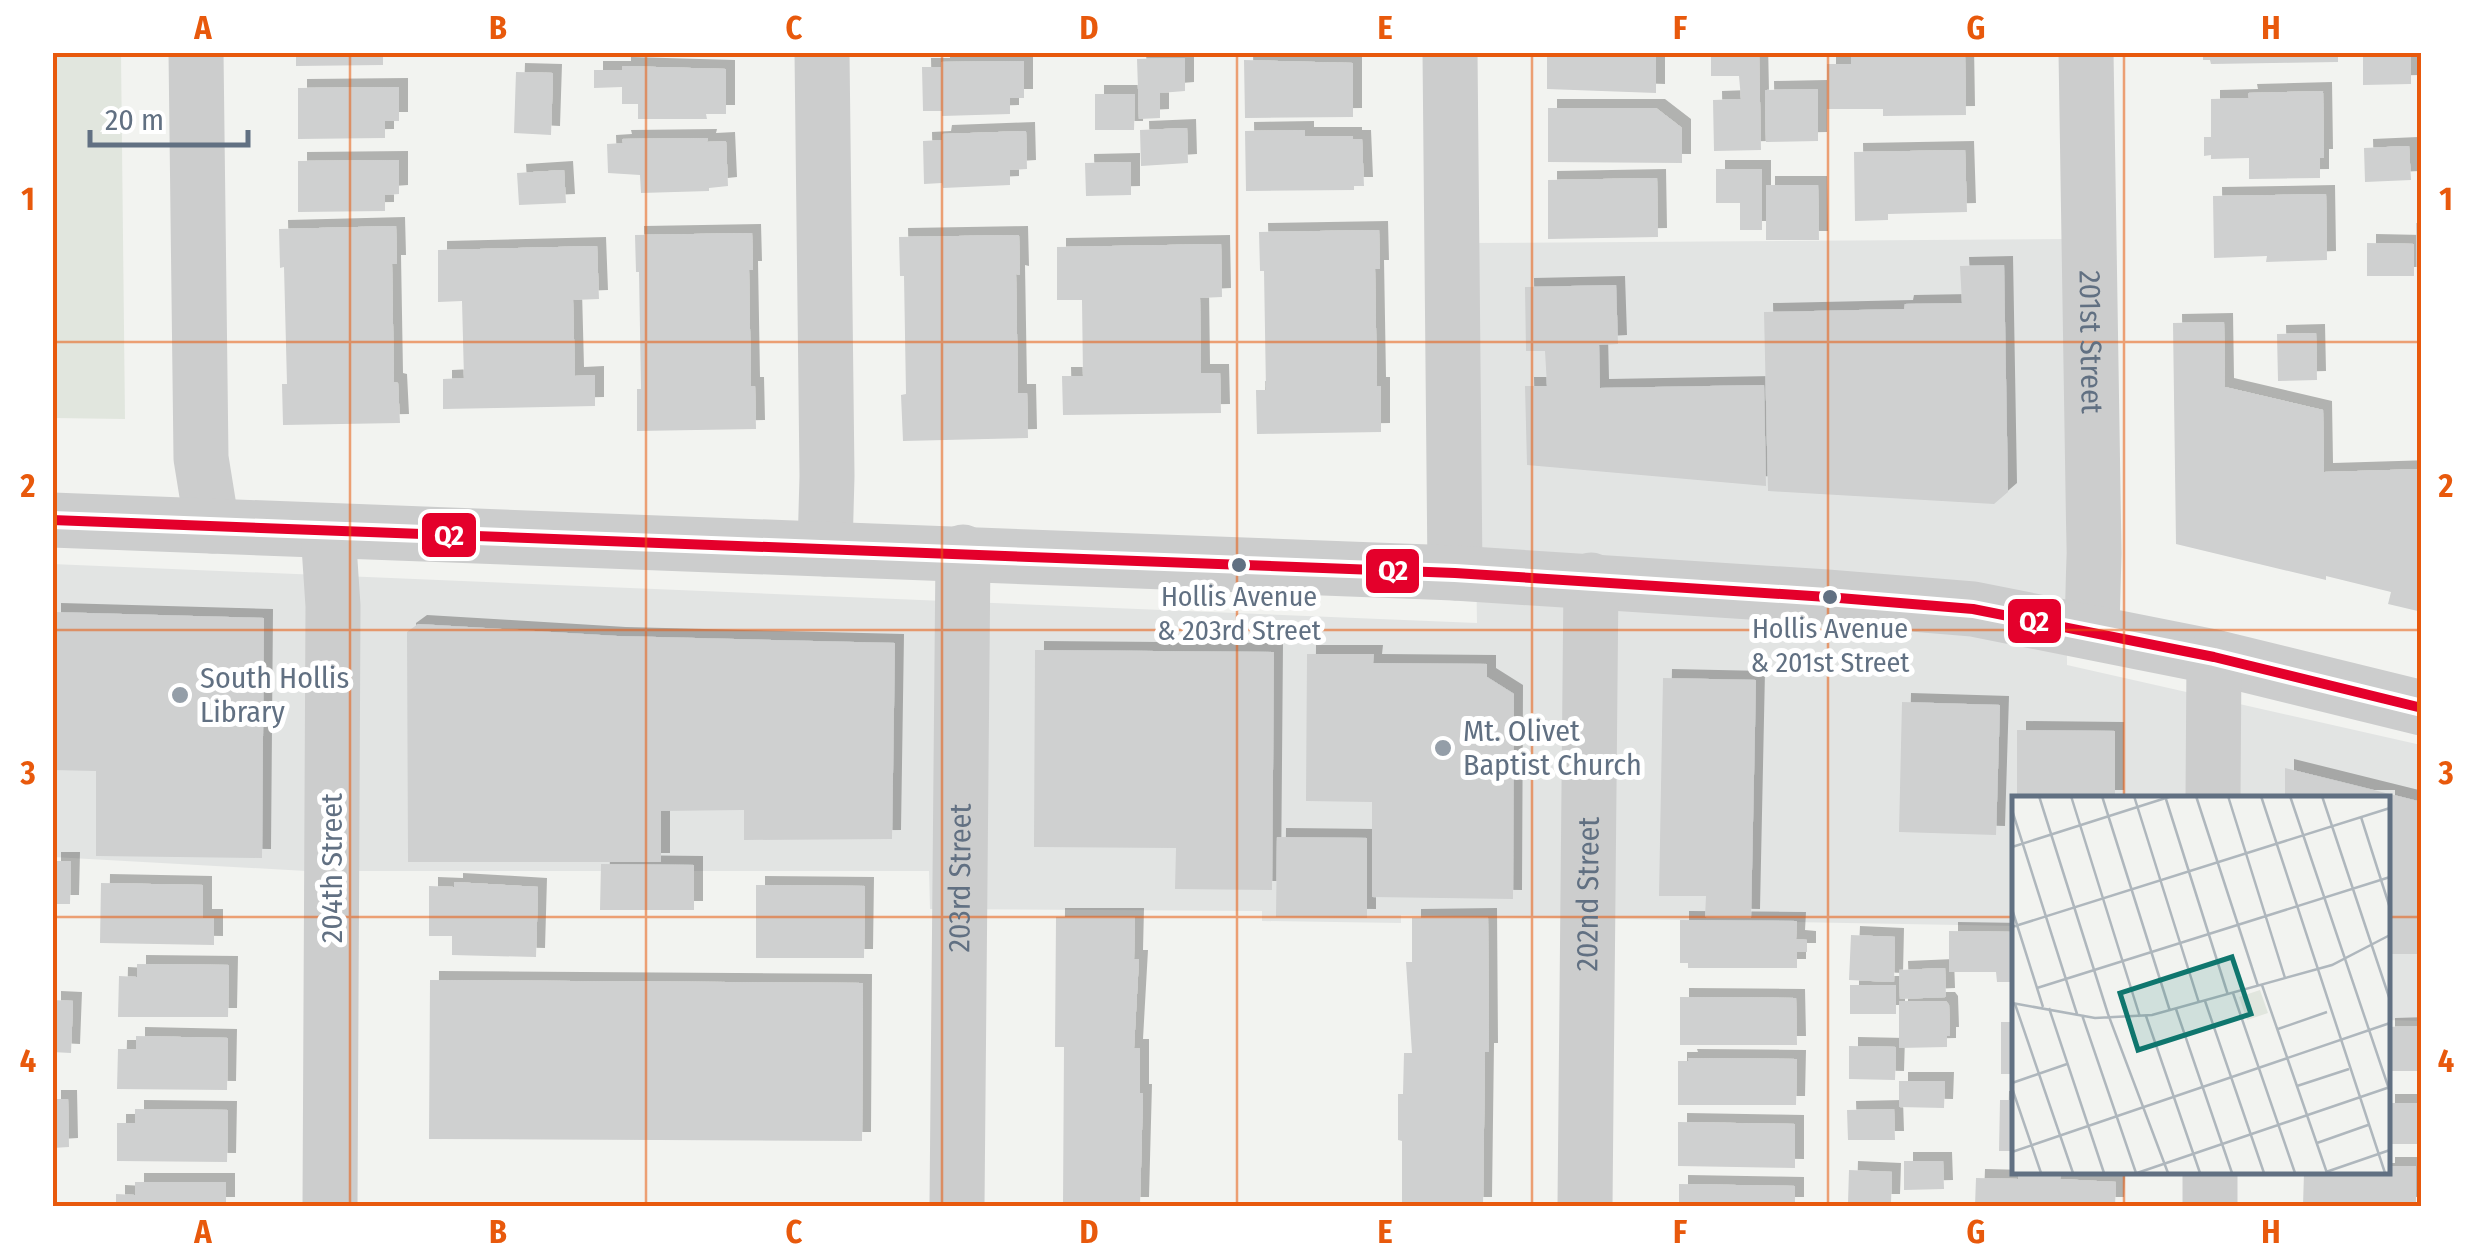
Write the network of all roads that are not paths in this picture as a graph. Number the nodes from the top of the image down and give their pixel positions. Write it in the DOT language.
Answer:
graph roads {
  1 [pos="196,52"];
  2 [pos="822,52"];
  3 [pos="1450,52"];
  4 [pos="2086,52"];
  5 [pos="52,520"];
  6 [pos="212,526"];
  7 [pos="328,530"];
  8 [pos="825,549"];
  9 [pos="962,552"];
  10 [pos="1455,573"];
  11 [pos="1591,580"];
  12 [pos="2092,632"];
  13 [pos="2214,657"];
  14 [pos="2422,708"];
  15 [pos="2213,796"];
  16 [pos="2210,1174"];
  17 [pos="330,1206"];
  18 [pos="957,1206"];
  19 [pos="1586,1206"];
  20 [pos="2210,1206"];
  1 -- 6 [label="street"];
  2 -- 8 [label="street"];
  3 -- 10 [label="street"];
  4 -- 12 [label="street, 201st Street"];
  5 -- 6 [label="street"];
  6 -- 7 [label="street"];
  7 -- 8 [label="street"];
  7 -- 17 [label="street, 204th Street"];
  8 -- 9 [label="street"];
  9 -- 10 [label="street"];
  9 -- 18 [label="street, 203rd Street"];
  10 -- 11 [label="street"];
  11 -- 12 [label="street"];
  11 -- 19 [label="street, 202nd Street"];
  12 -- 13 [label="street"];
  13 -- 14 [label="street"];
  13 -- 15 [label="street"];
  16 -- 20 [label="street"];
}
